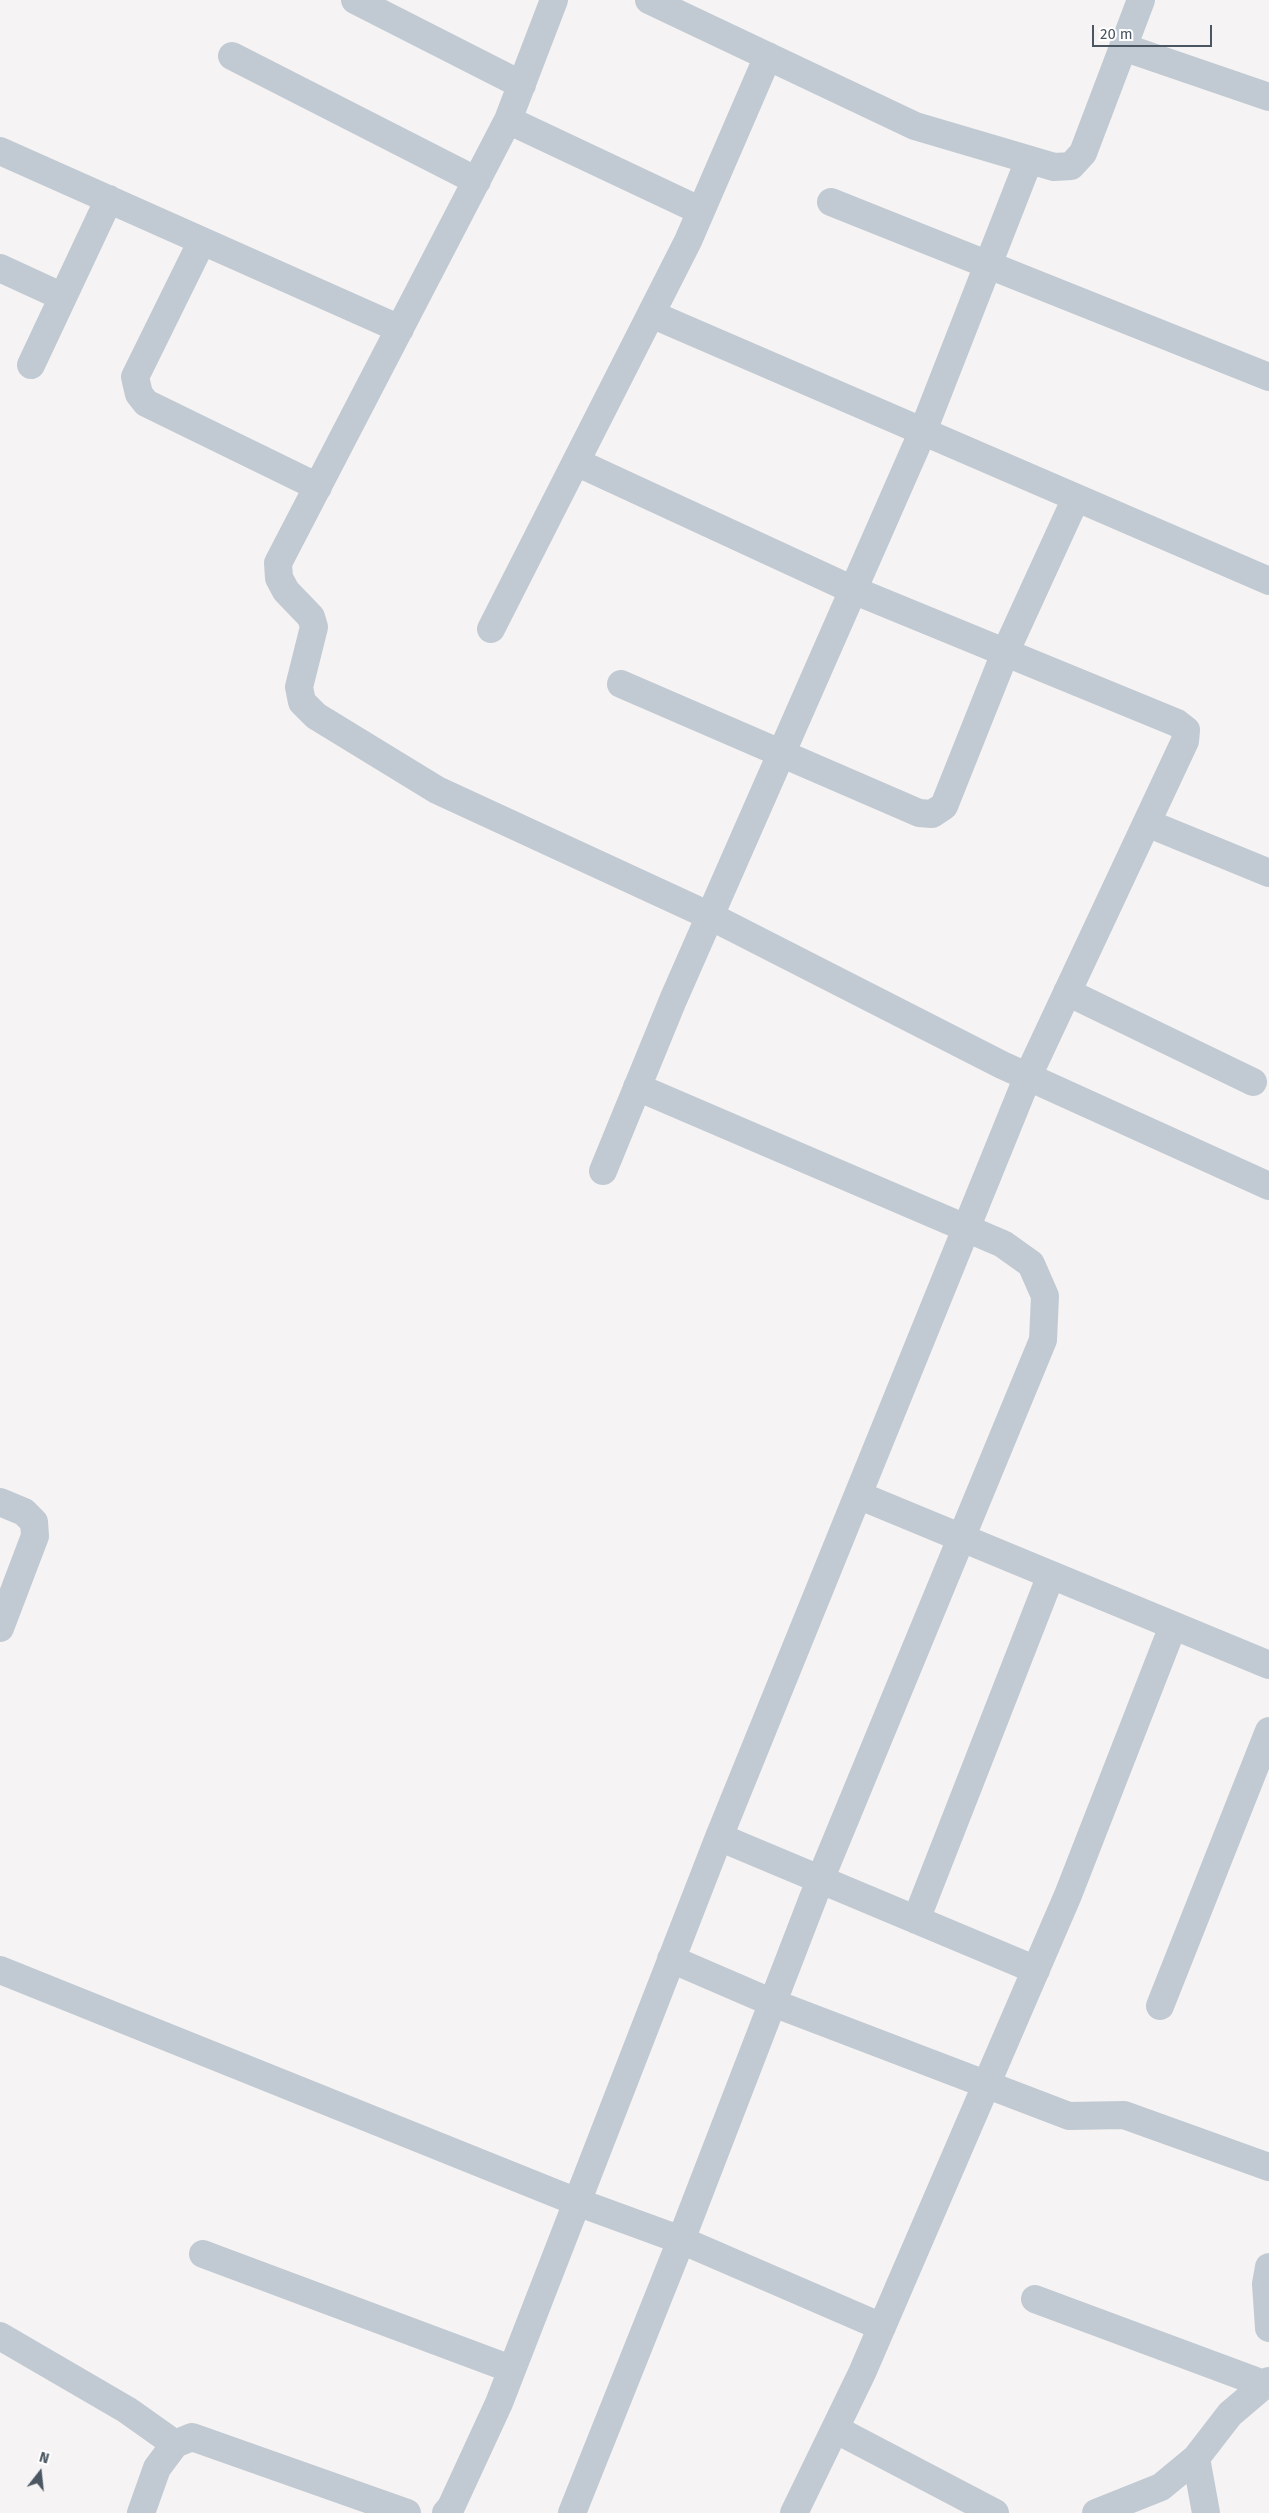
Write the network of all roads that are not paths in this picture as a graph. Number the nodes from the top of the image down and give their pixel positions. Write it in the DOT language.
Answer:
graph roads {
  1 [pos="356,0"];
  2 [pos="554,0"];
  3 [pos="649,0"];
  4 [pos="1141,0"];
  5 [pos="1123,47"];
  6 [pos="232,56"];
  7 [pos="768,56"];
  8 [pos="522,85"];
  9 [pos="1269,98"];
  10 [pos="508,120"];
  11 [pos="0,151"];
  12 [pos="1029,160"];
  13 [pos="477,181"];
  14 [pos="109,199"];
  15 [pos="831,202"];
  16 [pos="701,211"];
  17 [pos="202,241"];
  18 [pos="988,264"];
  19 [pos="0,268"];
  20 [pos="62,297"];
  21 [pos="651,314"];
  22 [pos="400,329"];
  23 [pos="31,365"];
  24 [pos="1269,377"];
  25 [pos="923,431"];
  26 [pos="576,462"];
  27 [pos="318,487"];
  28 [pos="1076,498"];
  29 [pos="1269,581"];
  30 [pos="853,590"];
  31 [pos="491,629"];
  32 [pos="1005,653"];
  33 [pos="622,684"];
  34 [pos="782,754"];
  35 [pos="1147,823"];
  36 [pos="1269,873"];
  37 [pos="710,916"];
  38 [pos="1067,992"];
  39 [pos="1028,1076"];
  40 [pos="1253,1082"];
  41 [pos="637,1087"];
  42 [pos="603,1171"];
  43 [pos="1269,1186"];
  44 [pos="968,1228"];
  45 [pos="858,1495"];
  46 [pos="0,1502"];
  47 [pos="961,1538"];
  48 [pos="1051,1575"];
  49 [pos="1173,1626"];
  50 [pos="0,1628"];
  51 [pos="1269,1665"];
  52 [pos="1269,1731"];
  53 [pos="718,1837"];
  54 [pos="820,1880"];
  55 [pos="916,1920"];
  56 [pos="671,1959"];
  57 [pos="0,1970"];
  58 [pos="1036,1970"];
  59 [pos="773,2003"];
  60 [pos="1160,2006"];
  61 [pos="986,2085"];
  62 [pos="1269,2167"];
  63 [pos="577,2202"];
  64 [pos="681,2240"];
  65 [pos="203,2254"];
  66 [pos="1269,2267"];
  67 [pos="1036,2299"];
  68 [pos="882,2327"];
  69 [pos="1269,2328"];
  70 [pos="0,2336"];
  71 [pos="511,2369"];
  72 [pos="1267,2382"];
  73 [pos="835,2429"];
  74 [pos="174,2444"];
  75 [pos="1196,2458"];
  76 [pos="141,2513"];
  77 [pos="407,2513"];
  78 [pos="446,2513"];
  79 [pos="572,2513"];
  80 [pos="794,2513"];
  81 [pos="995,2513"];
  82 [pos="1096,2513"];
  83 [pos="1206,2513"];
  1 -- 8 [label="street"];
  2 -- 8 [label="street"];
  3 -- 7 [label="street"];
  4 -- 5 [label="street"];
  5 -- 9 [label="street"];
  5 -- 12 [label="street"];
  6 -- 13 [label="street"];
  7 -- 12 [label="street"];
  7 -- 16 [label="street"];
  8 -- 10 [label="street"];
  10 -- 13 [label="street"];
  10 -- 16 [label="street"];
  11 -- 14 [label="street"];
  12 -- 18 [label="street"];
  13 -- 22 [label="street"];
  14 -- 17 [label="street"];
  14 -- 20 [label="street"];
  15 -- 18 [label="street"];
  16 -- 21 [label="street"];
  17 -- 22 [label="street"];
  17 -- 27 [label="street"];
  18 -- 24 [label="street"];
  18 -- 25 [label="street"];
  19 -- 20 [label="street"];
  20 -- 23 [label="street"];
  21 -- 25 [label="street"];
  21 -- 26 [label="street"];
  22 -- 27 [label="street"];
  25 -- 28 [label="street"];
  25 -- 30 [label="street"];
  26 -- 30 [label="street"];
  26 -- 31 [label="street"];
  27 -- 37 [label="street"];
  28 -- 29 [label="street"];
  28 -- 32 [label="street"];
  30 -- 32 [label="street"];
  30 -- 34 [label="street"];
  32 -- 34 [label="street"];
  32 -- 35 [label="street"];
  33 -- 34 [label="street"];
  34 -- 37 [label="street"];
  35 -- 36 [label="street"];
  35 -- 38 [label="street"];
  37 -- 39 [label="street"];
  37 -- 41 [label="street"];
  38 -- 39 [label="street"];
  38 -- 40 [label="street"];
  39 -- 43 [label="street"];
  39 -- 44 [label="street"];
  41 -- 42 [label="street"];
  41 -- 44 [label="street"];
  44 -- 45 [label="street"];
  44 -- 47 [label="street"];
  45 -- 47 [label="street"];
  45 -- 53 [label="street"];
  46 -- 50 [label="street"];
  47 -- 48 [label="street"];
  47 -- 54 [label="street"];
  48 -- 49 [label="street"];
  48 -- 55 [label="street"];
  49 -- 51 [label="street"];
  49 -- 58 [label="street"];
  52 -- 60 [label="street"];
  53 -- 54 [label="street"];
  53 -- 56 [label="street"];
  54 -- 55 [label="street"];
  54 -- 59 [label="street"];
  55 -- 58 [label="street"];
  56 -- 59 [label="street"];
  56 -- 63 [label="street"];
  57 -- 63 [label="street"];
  58 -- 61 [label="street"];
  59 -- 61 [label="street"];
  59 -- 64 [label="street"];
  61 -- 62 [label="street"];
  61 -- 68 [label="street"];
  63 -- 64 [label="street"];
  63 -- 71 [label="street"];
  64 -- 68 [label="street"];
  64 -- 79 [label="street"];
  65 -- 71 [label="street"];
  66 -- 69 [label="street"];
  67 -- 72 [label="street"];
  68 -- 73 [label="street"];
  70 -- 74 [label="street"];
  71 -- 78 [label="street"];
  72 -- 75 [label="street"];
  73 -- 80 [label="street"];
  73 -- 81 [label="street"];
  74 -- 76 [label="street"];
  74 -- 77 [label="street"];
  75 -- 82 [label="street"];
  75 -- 83 [label="street"];
}
